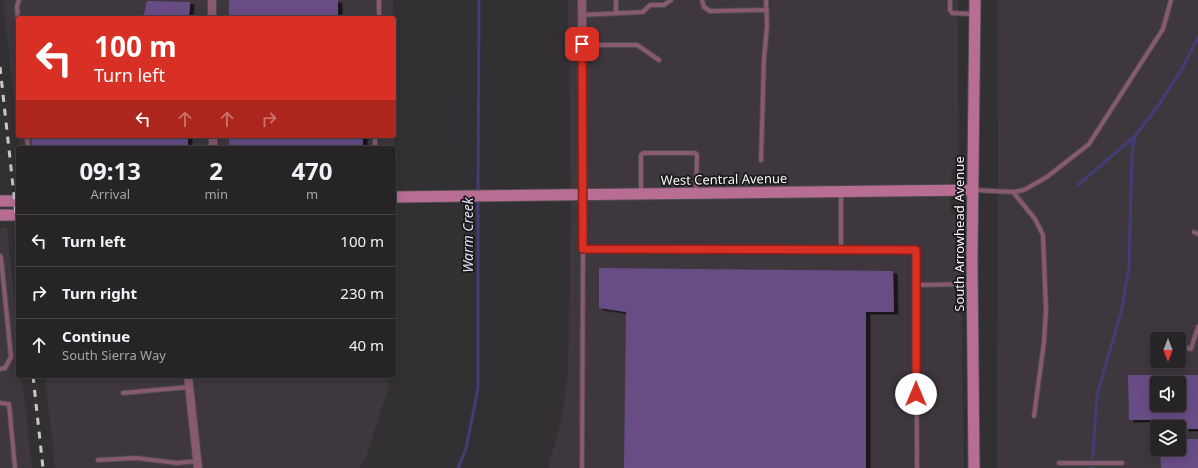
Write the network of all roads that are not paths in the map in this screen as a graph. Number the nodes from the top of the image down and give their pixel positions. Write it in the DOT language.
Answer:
graph roads {
  1 [pos="19,0"];
  2 [pos="212,0"];
  3 [pos="379,0"];
  4 [pos="582,0"];
  5 [pos="616,0"];
  6 [pos="671,0"];
  7 [pos="702,0"];
  8 [pos="766,0"];
  9 [pos="950,0"];
  10 [pos="975,0"];
  11 [pos="1171,0"];
  12 [pos="766,10"];
  13 [pos="616,13"];
  14 [pos="975,14"];
  15 [pos="582,15"];
  16 [pos="18,16"];
  17 [pos="212,16"];
  18 [pos="379,16"];
  19 [pos="582,44"];
  20 [pos="659,60"];
  21 [pos="761,160"];
  22 [pos="973,190"];
  23 [pos="841,191"];
  24 [pos="1013,192"];
  25 [pos="642,193"];
  26 [pos="696,193"];
  27 [pos="583,194"];
  28 [pos="396,197"];
  29 [pos="0,201"];
  30 [pos="16,201"];
  31 [pos="0,215"];
  32 [pos="16,215"];
  33 [pos="583,249"];
  34 [pos="841,250"];
  35 [pos="0,256"];
  36 [pos="973,284"];
  37 [pos="916,285"];
  38 [pos="1198,327"];
  39 [pos="1186,348"];
  40 [pos="0,369"];
  41 [pos="188,378"];
  42 [pos="189,387"];
  43 [pos="123,393"];
  44 [pos="0,403"];
  45 [pos="1034,416"];
  46 [pos="98,460"];
  47 [pos="1058,462"];
  48 [pos="1122,463"];
  49 [pos="197,465"];
  50 [pos="15,468"];
  51 [pos="582,468"];
  52 [pos="917,468"];
  53 [pos="974,468"];
  1 -- 16 [label="lane"];
  2 -- 17 [label="street"];
  3 -- 18 [label="lane"];
  4 -- 15 [label="street"];
  5 -- 13 [label="lane"];
  6 -- 13 [label="lane"];
  7 -- 12 [label="lane"];
  8 -- 12 [label="lane"];
  9 -- 14 [label="lane"];
  10 -- 14 [label="street, South Arrowhead Avenue"];
  11 -- 24 [label="lane"];
  12 -- 21 [label="lane"];
  13 -- 15 [label="lane"];
  14 -- 22 [label="street, South Arrowhead Avenue"];
  15 -- 19 [label="street"];
  19 -- 20 [label="lane"];
  19 -- 27 [label="street"];
  22 -- 23 [label="street, West Central Avenue"];
  22 -- 24 [label="lane"];
  22 -- 36 [label="street, South Arrowhead Avenue"];
  23 -- 26 [label="street, West Central Avenue"];
  23 -- 34 [label="lane"];
  24 -- 45 [label="lane"];
  25 -- 26 [label="street, West Central Avenue"];
  25 -- 26 [label="lane"];
  25 -- 27 [label="street, West Central Avenue"];
  27 -- 28 [label="street, West Central Avenue"];
  27 -- 33 [label="lane"];
  29 -- 30 [label="street"];
  31 -- 32 [label="street"];
  33 -- 34 [label="lane"];
  33 -- 51 [label="lane"];
  34 -- 37 [label="lane"];
  35 -- 40 [label="lane"];
  36 -- 37 [label="lane"];
  36 -- 53 [label="street, South Arrowhead Avenue"];
  37 -- 52 [label="lane"];
  38 -- 39 [label="lane"];
  41 -- 42 [label="street"];
  42 -- 43 [label="lane"];
  42 -- 49 [label="street"];
  44 -- 50 [label="lane"];
  46 -- 49 [label="lane"];
  47 -- 48 [label="lane"];
}
